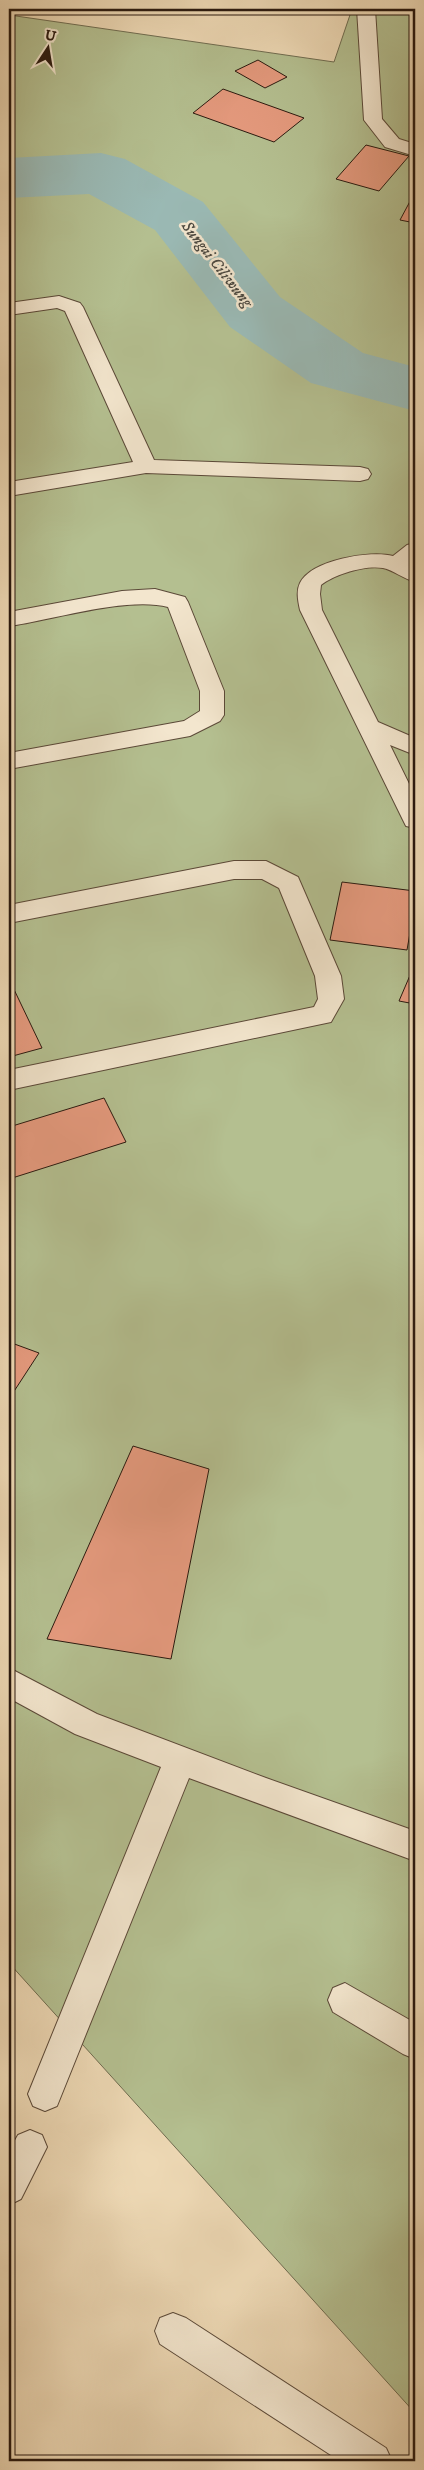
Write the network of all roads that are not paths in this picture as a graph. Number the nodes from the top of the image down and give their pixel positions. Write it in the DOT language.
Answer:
graph roads {
  1 [pos="366,9"];
  2 [pos="415,150"];
  3 [pos="9,309"];
  4 [pos="146,466"];
  5 [pos="360,474"];
  6 [pos="9,489"];
  7 [pos="415,550"];
  8 [pos="405,571"];
  9 [pos="9,618"];
  10 [pos="369,727"];
  11 [pos="415,747"];
  12 [pos="9,761"];
  13 [pos="415,820"];
  14 [pos="9,914"];
  15 [pos="9,1080"];
  16 [pos="9,1682"];
  17 [pos="180,1760"];
  18 [pos="415,1846"];
  19 [pos="345,2000"];
  20 [pos="415,2042"];
  21 [pos="45,2094"];
  22 [pos="30,2147"];
  23 [pos="9,2187"];
  24 [pos="173,2331"];
  25 [pos="373,2461"];
  1 -- 2 [label="street"];
  3 -- 4 [label="street"];
  4 -- 5 [label="street"];
  4 -- 6 [label="street"];
  7 -- 8 [label="street"];
  8 -- 10 [label="street"];
  9 -- 12 [label="street"];
  10 -- 11 [label="street"];
  10 -- 13 [label="street"];
  14 -- 15 [label="street"];
  16 -- 17 [label="street"];
  17 -- 18 [label="street"];
  17 -- 21 [label="street"];
  19 -- 20 [label="street"];
  22 -- 23 [label="street"];
  24 -- 25 [label="street"];
}
